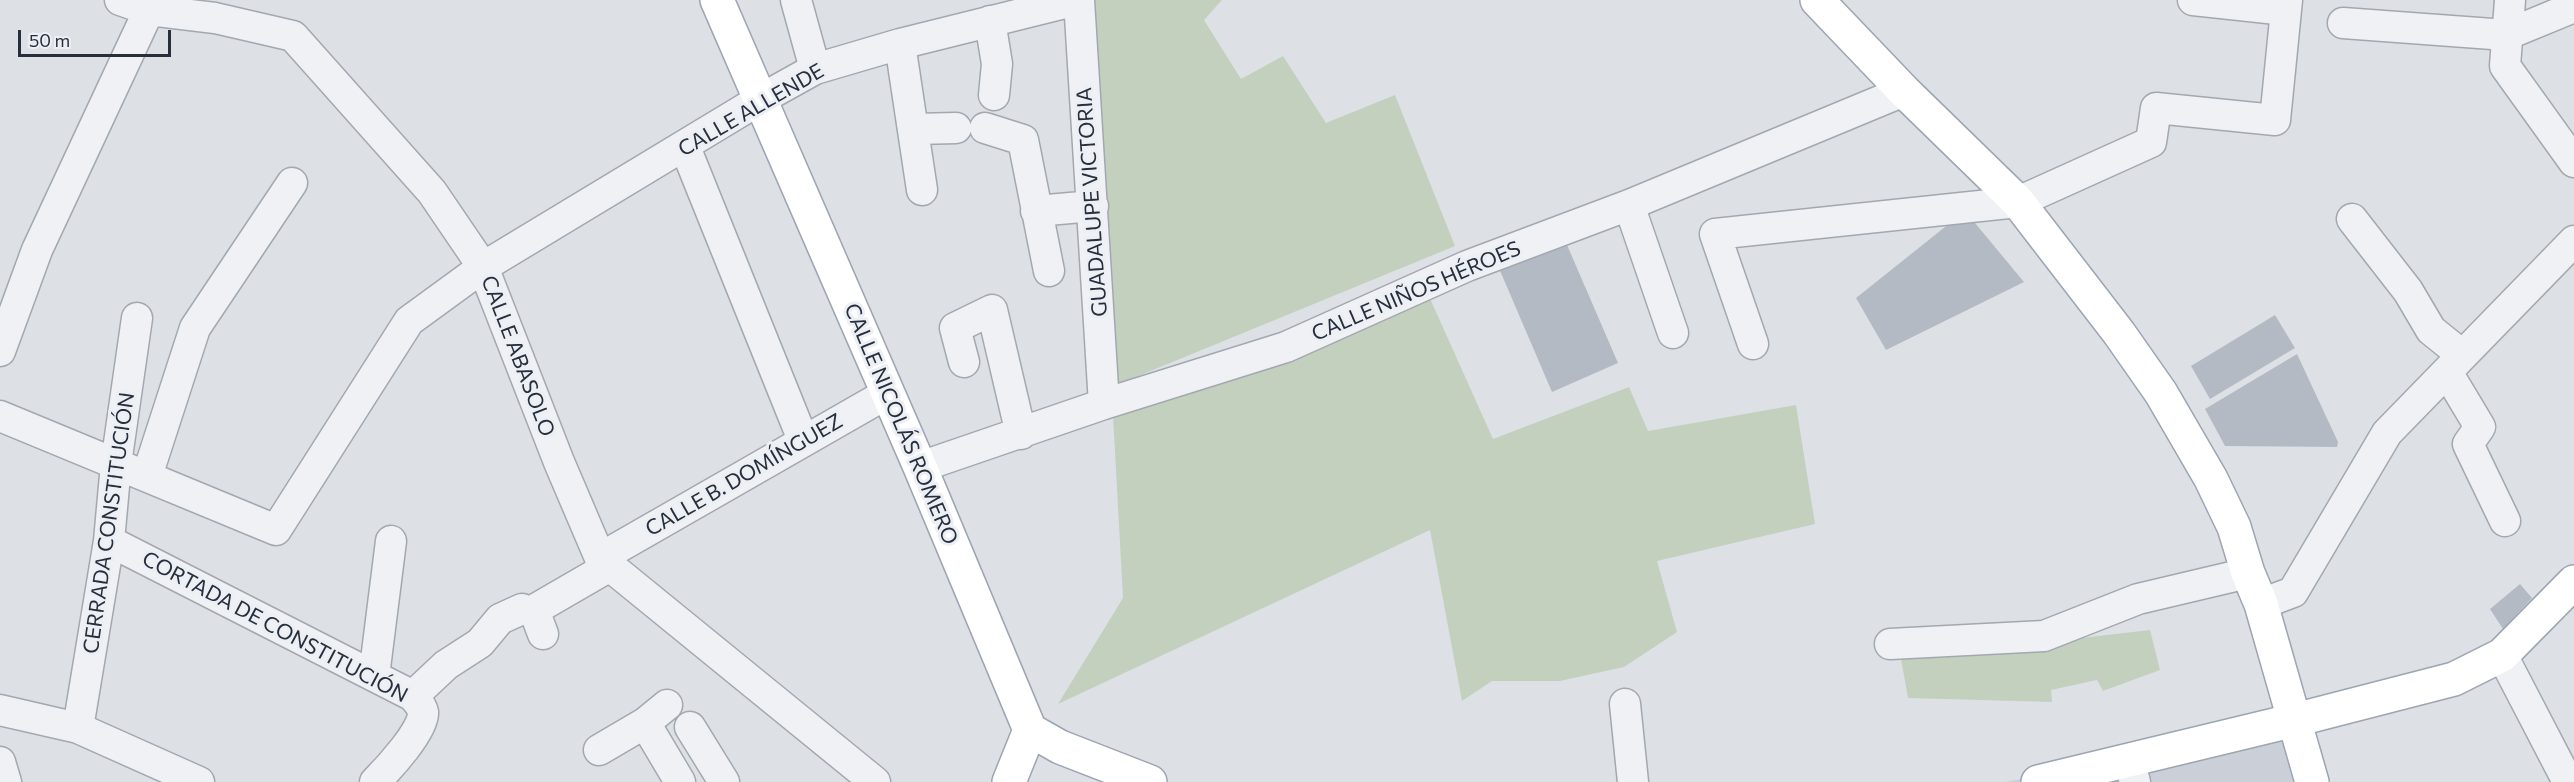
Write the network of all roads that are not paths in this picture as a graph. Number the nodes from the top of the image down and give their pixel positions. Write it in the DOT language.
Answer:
graph roads {
  1 [pos="120,0"];
  2 [pos="717,0"];
  3 [pos="796,0"];
  4 [pos="1078,0"];
  5 [pos="1817,0"];
  6 [pos="2193,0"];
  7 [pos="2510,0"];
  8 [pos="2286,5"];
  9 [pos="2574,7"];
  10 [pos="219,9"];
  11 [pos="149,10"];
  12 [pos="990,21"];
  13 [pos="2343,23"];
  14 [pos="2506,35"];
  15 [pos="900,44"];
  16 [pos="815,69"];
  17 [pos="1904,91"];
  18 [pos="994,95"];
  19 [pos="761,99"];
  20 [pos="915,129"];
  21 [pos="685,147"];
  22 [pos="2574,162"];
  23 [pos="292,183"];
  24 [pos="922,190"];
  25 [pos="2018,202"];
  26 [pos="1093,206"];
  27 [pos="1629,206"];
  28 [pos="1036,211"];
  29 [pos="2352,219"];
  30 [pos="2574,241"];
  31 [pos="483,267"];
  32 [pos="1049,271"];
  33 [pos="137,318"];
  34 [pos="1673,333"];
  35 [pos="1752,344"];
  36 [pos="0,351"];
  37 [pos="964,362"];
  38 [pos="2455,363"];
  39 [pos="888,393"];
  40 [pos="1104,404"];
  41 [pos="0,416"];
  42 [pos="1022,434"];
  43 [pos="803,440"];
  44 [pos="116,464"];
  45 [pos="920,467"];
  46 [pos="147,476"];
  47 [pos="2505,521"];
  48 [pos="110,540"];
  49 [pos="391,541"];
  50 [pos="605,562"];
  51 [pos="2248,573"];
  52 [pos="2574,582"];
  53 [pos="2261,604"];
  54 [pos="522,609"];
  55 [pos="543,634"];
  56 [pos="1890,644"];
  57 [pos="2502,655"];
  58 [pos="374,676"];
  59 [pos="413,696"];
  60 [pos="1625,704"];
  61 [pos="0,710"];
  62 [pos="2295,720"];
  63 [pos="690,727"];
  64 [pos="78,728"];
  65 [pos="1030,730"];
  66 [pos="599,750"];
  67 [pos="0,762"];
  68 [pos="2132,771"];
  69 [pos="392,776"];
  70 [pos="2046,781"];
  71 [pos="6,782"];
  72 [pos="199,782"];
  73 [pos="680,782"];
  74 [pos="724,782"];
  75 [pos="875,782"];
  76 [pos="1009,782"];
  77 [pos="1150,782"];
  78 [pos="1633,782"];
  79 [pos="2312,782"];
  80 [pos="2568,782"];
  1 -- 11 [label="street, CALLE ABASOLO"];
  2 -- 19 [label="main road, CALLE NICOLÁS ROMERO"];
  3 -- 16 [label="street"];
  4 -- 12 [label="street, CALLE ALLENDE"];
  4 -- 26 [label="street, GUADALUPE VICTORIA"];
  5 -- 17 [label="main road"];
  6 -- 8 [label="street"];
  7 -- 14 [label="street"];
  8 -- 25 [label="street"];
  9 -- 14 [label="street"];
  10 -- 11 [label="street, CALLE ABASOLO"];
  10 -- 31 [label="street, CALLE ABASOLO"];
  11 -- 36 [label="street"];
  12 -- 15 [label="street, CALLE ALLENDE"];
  12 -- 18 [label="street"];
  13 -- 14 [label="street"];
  14 -- 22 [label="street"];
  15 -- 16 [label="street, CALLE ALLENDE"];
  15 -- 20 [label="street"];
  16 -- 19 [label="street, CALLE ALLENDE"];
  17 -- 25 [label="main road"];
  17 -- 27 [label="street, CALLE NIÑOS HÉROES"];
  19 -- 21 [label="street, CALLE ALLENDE"];
  19 -- 39 [label="main road, CALLE NICOLÁS ROMERO"];
  20 -- 24 [label="street"];
  20 -- 28 [label="street"];
  21 -- 31 [label="street, CALLE ALLENDE"];
  21 -- 43 [label="street"];
  23 -- 46 [label="street"];
  25 -- 35 [label="street"];
  25 -- 51 [label="main road"];
  26 -- 28 [label="street"];
  26 -- 40 [label="street, GUADALUPE VICTORIA"];
  27 -- 34 [label="street"];
  27 -- 40 [label="street, CALLE NIÑOS HÉROES"];
  28 -- 32 [label="street"];
  29 -- 38 [label="street"];
  30 -- 38 [label="street"];
  31 -- 46 [label="street, CALLE ALLENDE"];
  31 -- 50 [label="street, CALLE ABASOLO"];
  33 -- 44 [label="street, CERRADA CONSTITUCIÓN"];
  37 -- 42 [label="street"];
  38 -- 47 [label="street"];
  38 -- 53 [label="street"];
  39 -- 43 [label="street, CALLE B. DOMÍNGUEZ"];
  39 -- 45 [label="main road, CALLE NICOLÁS ROMERO"];
  40 -- 42 [label="street, CALLE NIÑOS HÉROES"];
  41 -- 44 [label="street"];
  42 -- 45 [label="street, CALLE NIÑOS HÉROES"];
  43 -- 50 [label="street, CALLE B. DOMÍNGUEZ"];
  44 -- 46 [label="street"];
  44 -- 48 [label="street, CERRADA CONSTITUCIÓN"];
  45 -- 65 [label="main road, CALLE NICOLÁS ROMERO"];
  48 -- 58 [label="street, CORTADA DE CONSTITUCIÓN"];
  48 -- 64 [label="street, CERRADA CONSTITUCIÓN"];
  49 -- 58 [label="street"];
  50 -- 55 [label="street, CALLE B. DOMÍNGUEZ"];
  50 -- 75 [label="street, CALLE ABASOLO"];
  51 -- 53 [label="main road"];
  51 -- 56 [label="street"];
  52 -- 57 [label="main road"];
  53 -- 62 [label="main road"];
  54 -- 59 [label="street"];
  57 -- 62 [label="main road"];
  57 -- 80 [label="street"];
  58 -- 59 [label="street, CORTADA DE CONSTITUCIÓN"];
  59 -- 69 [label="street, CORTADA DE CONSTITUCIÓN"];
  60 -- 78 [label="street"];
  61 -- 64 [label="street"];
  62 -- 68 [label="main road"];
  62 -- 79 [label="main road"];
  63 -- 74 [label="street"];
  64 -- 72 [label="street"];
  65 -- 76 [label="main road"];
  65 -- 77 [label="main road"];
  66 -- 73 [label="street"];
  67 -- 71 [label="street"];
  68 -- 70 [label="main road"];
}
